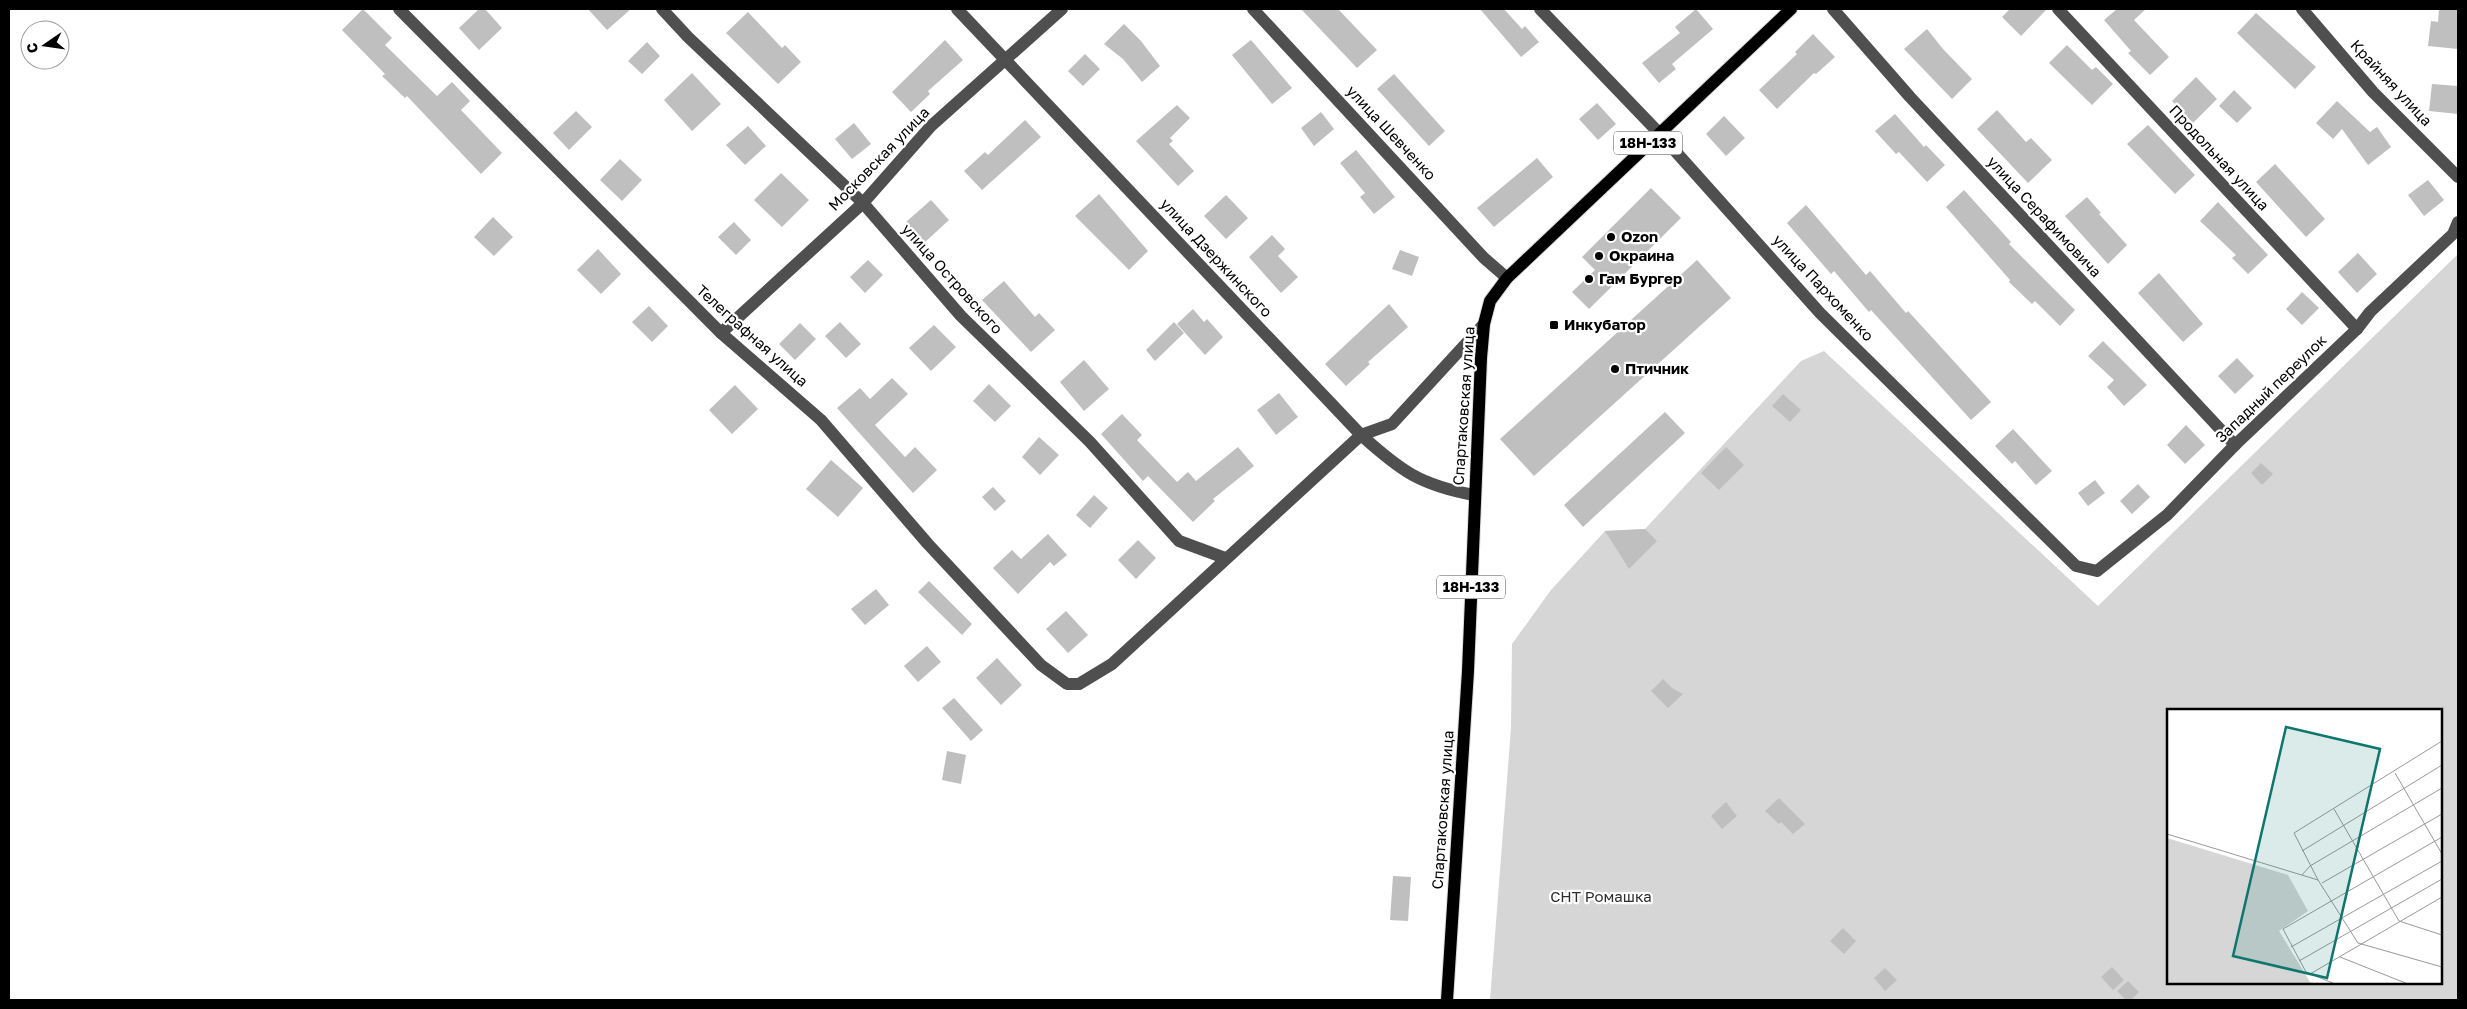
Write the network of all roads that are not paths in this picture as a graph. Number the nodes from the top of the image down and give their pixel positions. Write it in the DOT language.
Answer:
graph roads {
  1 [pos="399,9"];
  2 [pos="662,9"];
  3 [pos="957,9"];
  4 [pos="1062,9"];
  5 [pos="1253,9"];
  6 [pos="1540,9"];
  7 [pos="1791,9"];
  8 [pos="1833,9"];
  9 [pos="2058,9"];
  10 [pos="2302,9"];
  11 [pos="1005,59"];
  12 [pos="1658,133"];
  13 [pos="2458,177"];
  14 [pos="863,203"];
  15 [pos="2458,222"];
  16 [pos="1506,278"];
  17 [pos="1484,324"];
  18 [pos="2357,329"];
  19 [pos="721,333"];
  20 [pos="1361,435"];
  21 [pos="2235,445"];
  22 [pos="1474,496"];
  23 [pos="1225,558"];
  24 [pos="2097,571"];
  25 [pos="1447,1000"];
  1 -- 19 [label="street, Телеграфная улица"];
  2 -- 14 [label="street, улица Островского"];
  3 -- 11 [label="street, улица Дзержинского"];
  4 -- 11 [label="street, Московская улица"];
  5 -- 16 [label="street, улица Шевченко"];
  6 -- 12 [label="street, улица Пархоменко"];
  7 -- 12 [label="main road, Спартаковская улица / 18Н-133"];
  8 -- 21 [label="street, улица Серафимовича"];
  9 -- 18 [label="street, Продольная улица"];
  10 -- 13 [label="street, Крайняя улица"];
  11 -- 14 [label="street, Московская улица"];
  11 -- 20 [label="street, улица Дзержинского"];
  12 -- 16 [label="main road, Спартаковская улица / 18Н-133"];
  12 -- 24 [label="street, улица Пархоменко"];
  14 -- 19 [label="street, Московская улица"];
  14 -- 23 [label="street, улица Островского"];
  15 -- 18 [label="street, Западный переулок"];
  16 -- 17 [label="main road, Спартаковская улица / 18Н-133"];
  17 -- 20 [label="street"];
  17 -- 22 [label="main road, Спартаковская улица / 18Н-133"];
  18 -- 21 [label="street, Западный переулок"];
  19 -- 23 [label="street, Телеграфная улица"];
  20 -- 22 [label="street, улица Дзержинского"];
  20 -- 23 [label="street"];
  21 -- 24 [label="street, Западный переулок"];
  22 -- 25 [label="main road, Спартаковская улица / 18Н-133"];
}
